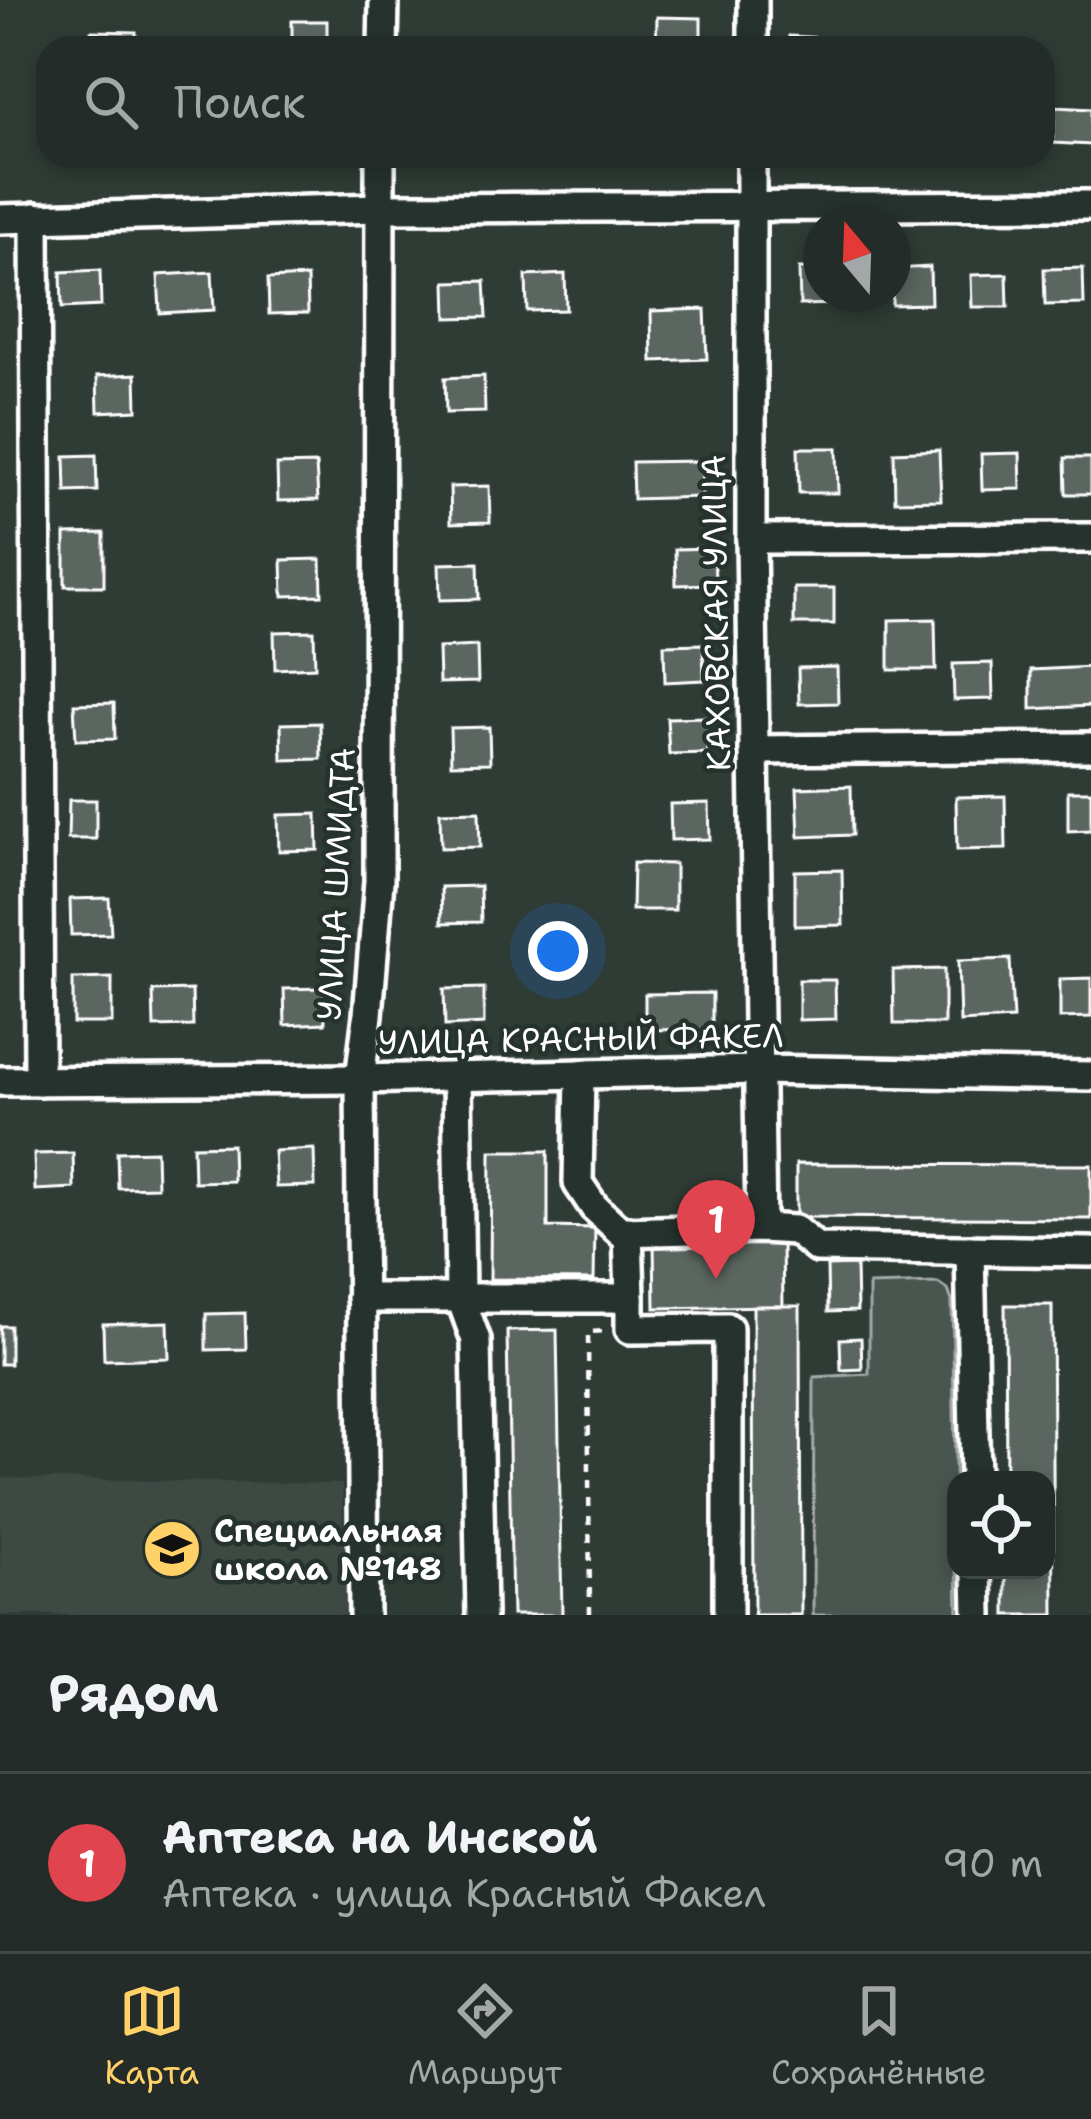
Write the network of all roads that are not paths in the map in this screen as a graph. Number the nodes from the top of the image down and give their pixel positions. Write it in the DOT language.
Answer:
graph roads {
  1 [pos="384,0"];
  2 [pos="753,0"];
  3 [pos="383,36"];
  4 [pos="752,36"];
  5 [pos="380,168"];
  6 [pos="751,168"];
  7 [pos="1091,205"];
  8 [pos="379,208"];
  9 [pos="750,208"];
  10 [pos="35,217"];
  11 [pos="0,218"];
  12 [pos="751,538"];
  13 [pos="1091,538"];
  14 [pos="1091,747"];
  15 [pos="754,750"];
  16 [pos="759,1070"];
  17 [pos="580,1074"];
  18 [pos="457,1076"];
  19 [pos="1091,1076"];
  20 [pos="360,1079"];
  21 [pos="39,1081"];
  22 [pos="0,1082"];
  23 [pos="761,1228"];
  24 [pos="628,1232"];
  25 [pos="970,1250"];
  26 [pos="1091,1252"];
  27 [pos="460,1297"];
  28 [pos="362,1298"];
  29 [pos="630,1298"];
  30 [pos="975,1471"];
  31 [pos="977,1579"];
  32 [pos="364,1615"];
  33 [pos="481,1615"];
  34 [pos="728,1615"];
  35 [pos="979,1615"];
  1 -- 3 [label="street"];
  2 -- 4 [label="street"];
  5 -- 8 [label="street, УЛИЦА ШМИДТА"];
  6 -- 9 [label="street, КАХОВСКАЯ УЛИЦА"];
  7 -- 9 [label="street"];
  8 -- 9 [label="street"];
  8 -- 10 [label="street"];
  8 -- 20 [label="street, УЛИЦА ШМИДТА"];
  9 -- 12 [label="street, КАХОВСКАЯ УЛИЦА"];
  10 -- 11 [label="street"];
  10 -- 21 [label="street"];
  12 -- 13 [label="street"];
  12 -- 15 [label="street, КАХОВСКАЯ УЛИЦА"];
  14 -- 15 [label="street"];
  15 -- 16 [label="street, КАХОВСКАЯ УЛИЦА"];
  16 -- 17 [label="street, УЛИЦА КРАСНЫЙ ФАКЕЛ"];
  16 -- 19 [label="street, УЛИЦА КРАСНЫЙ ФАКЕЛ"];
  16 -- 23 [label="street, КАХОВСКАЯ УЛИЦА"];
  17 -- 18 [label="street, УЛИЦА КРАСНЫЙ ФАКЕЛ"];
  17 -- 24 [label="street"];
  18 -- 20 [label="street, УЛИЦА КРАСНЫЙ ФАКЕЛ"];
  18 -- 27 [label="street"];
  20 -- 21 [label="street, УЛИЦА КРАСНЫЙ ФАКЕЛ"];
  20 -- 28 [label="street, УЛИЦА ШМИДТА"];
  21 -- 22 [label="street, УЛИЦА КРАСНЫЙ ФАКЕЛ"];
  23 -- 24 [label="street"];
  23 -- 25 [label="street"];
  24 -- 29 [label="street"];
  25 -- 26 [label="street"];
  25 -- 30 [label="street"];
  27 -- 28 [label="street"];
  27 -- 29 [label="street"];
  27 -- 33 [label="street"];
  28 -- 32 [label="street, УЛИЦА ШМИДТА"];
  29 -- 34 [label="street"];
  31 -- 35 [label="street"];
}
